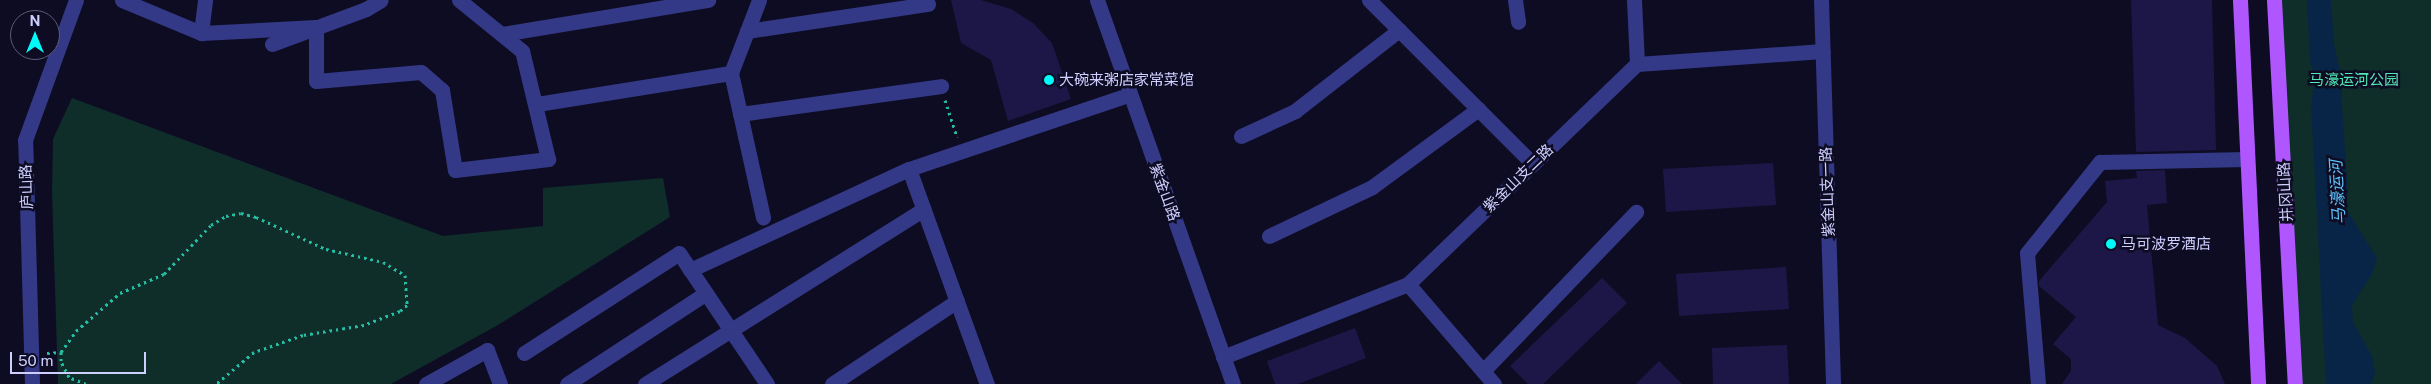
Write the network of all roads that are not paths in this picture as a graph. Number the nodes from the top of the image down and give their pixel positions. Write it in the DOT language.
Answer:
graph roads {
  1 [pos="76,0"];
  2 [pos="122,0"];
  3 [pos="205,0"];
  4 [pos="381,0"];
  5 [pos="459,0"];
  6 [pos="708,0"];
  7 [pos="759,0"];
  8 [pos="1097,0"];
  9 [pos="1369,0"];
  10 [pos="1516,0"];
  11 [pos="1634,0"];
  12 [pos="1821,0"];
  13 [pos="2240,0"];
  14 [pos="2274,0"];
  15 [pos="673,3"];
  16 [pos="928,4"];
  17 [pos="623,7"];
  18 [pos="1518,22"];
  19 [pos="316,27"];
  20 [pos="1399,30"];
  21 [pos="747,32"];
  22 [pos="201,33"];
  23 [pos="502,34"];
  24 [pos="272,44"];
  25 [pos="1823,51"];
  26 [pos="1637,64"];
  27 [pos="731,73"];
  28 [pos="941,86"];
  29 [pos="1130,94"];
  30 [pos="537,104"];
  31 [pos="1478,109"];
  32 [pos="740,114"];
  33 [pos="1241,136"];
  34 [pos="2247,159"];
  35 [pos="1533,164"];
  36 [pos="909,168"];
  37 [pos="924,209"];
  38 [pos="1636,212"];
  39 [pos="763,217"];
  40 [pos="1269,236"];
  41 [pos="690,270"];
  42 [pos="1408,284"];
  43 [pos="706,293"];
  44 [pos="957,301"];
  45 [pos="731,330"];
  46 [pos="524,353"];
  47 [pos="1223,356"];
  48 [pos="1483,371"];
  49 [pos="986,383"];
  50 [pos="32,384"];
  51 [pos="426,384"];
  52 [pos="500,384"];
  53 [pos="567,384"];
  54 [pos="645,384"];
  55 [pos="767,384"];
  56 [pos="832,384"];
  57 [pos="1233,384"];
  58 [pos="1494,384"];
  59 [pos="1832,384"];
  60 [pos="2038,384"];
  61 [pos="2258,384"];
  62 [pos="2295,384"];
  1 -- 50 [label="street, 庐山路"];
  2 -- 22 [label="street"];
  3 -- 22 [label="street"];
  4 -- 19 [label="street"];
  5 -- 23 [label="street"];
  6 -- 15 [label="street"];
  7 -- 21 [label="street"];
  8 -- 29 [label="street, 紫金山路"];
  9 -- 20 [label="street"];
  10 -- 18 [label="street"];
  11 -- 26 [label="street"];
  12 -- 25 [label="street, 紫金山支一路"];
  13 -- 34 [label="main road"];
  14 -- 62 [label="main road, 井冈山路"];
  15 -- 17 [label="street"];
  16 -- 21 [label="street"];
  17 -- 23 [label="street"];
  19 -- 22 [label="street"];
  19 -- 24 [label="street"];
  19 -- 30 [label="street"];
  20 -- 31 [label="street"];
  20 -- 33 [label="street"];
  21 -- 27 [label="street"];
  23 -- 30 [label="street"];
  25 -- 26 [label="street"];
  25 -- 59 [label="street, 紫金山支一路"];
  26 -- 35 [label="street, 紫金山支二路"];
  27 -- 30 [label="street"];
  27 -- 32 [label="street"];
  28 -- 32 [label="street"];
  29 -- 36 [label="street"];
  29 -- 47 [label="street, 紫金山路"];
  31 -- 35 [label="street"];
  31 -- 40 [label="street"];
  32 -- 39 [label="street"];
  34 -- 60 [label="street"];
  34 -- 61 [label="main road"];
  35 -- 42 [label="street, 紫金山支二路"];
  36 -- 37 [label="street"];
  36 -- 41 [label="street"];
  37 -- 44 [label="street"];
  37 -- 45 [label="street"];
  38 -- 48 [label="street"];
  41 -- 43 [label="street"];
  41 -- 46 [label="street"];
  42 -- 47 [label="street, 紫金山支二路"];
  42 -- 48 [label="street"];
  43 -- 45 [label="street"];
  43 -- 53 [label="street"];
  44 -- 49 [label="street"];
  44 -- 56 [label="street"];
  45 -- 54 [label="street"];
  45 -- 55 [label="street"];
  47 -- 57 [label="street, 紫金山路"];
  48 -- 58 [label="street"];
  51 -- 52 [label="street"];
}
